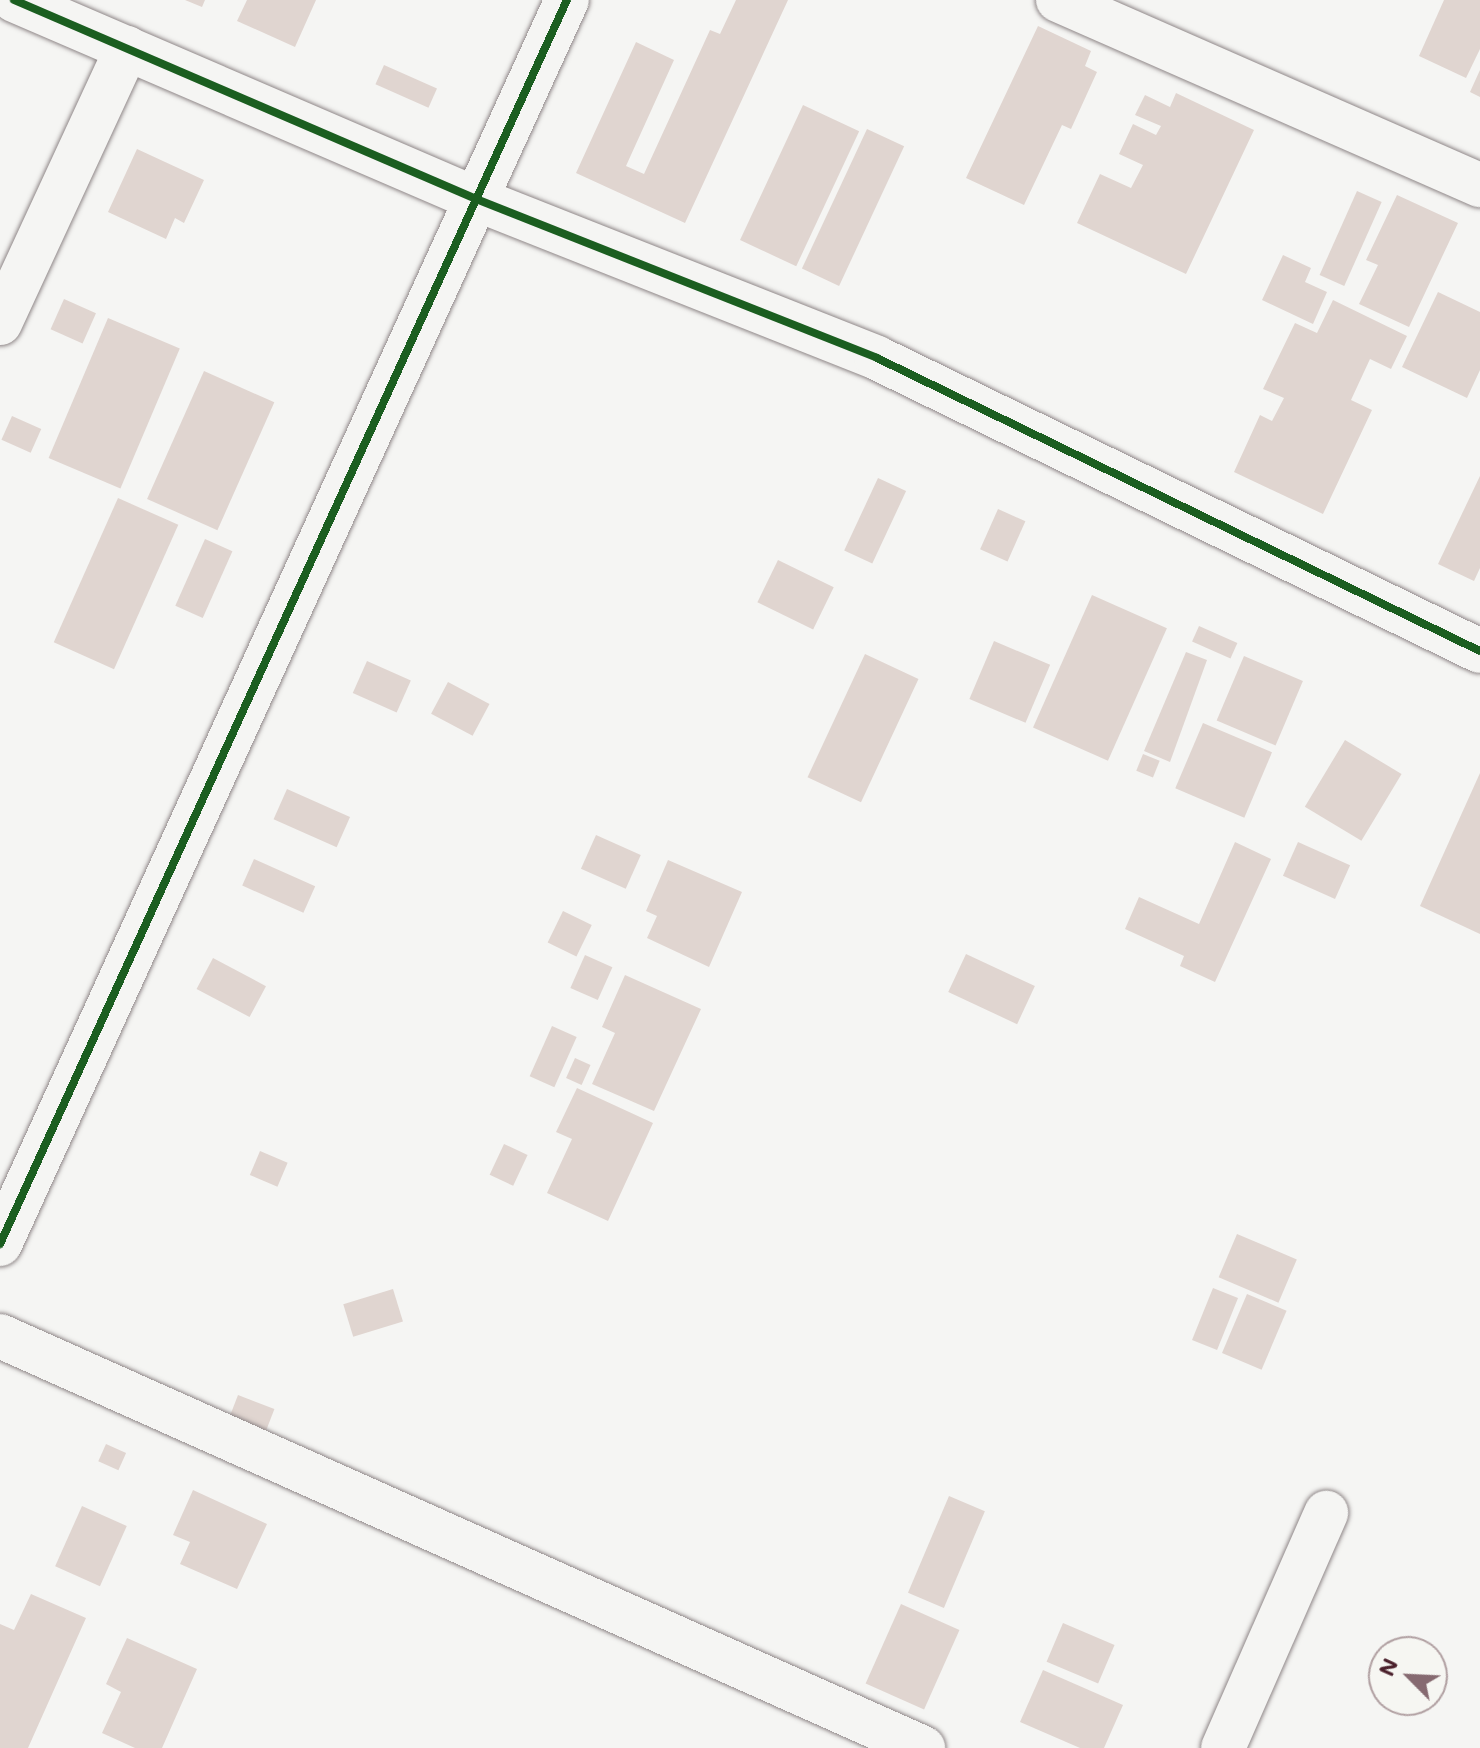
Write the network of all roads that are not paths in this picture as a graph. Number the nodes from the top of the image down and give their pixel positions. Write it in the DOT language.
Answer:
graph roads {
  1 [pos="14,0"];
  2 [pos="567,0"];
  3 [pos="1058,0"];
  4 [pos="127,48"];
  5 [pos="1480,185"];
  6 [pos="476,199"];
  7 [pos="0,323"];
  8 [pos="1480,651"];
  9 [pos="0,1244"];
  10 [pos="0,1336"];
  11 [pos="1326,1513"];
  12 [pos="923,1748"];
  13 [pos="1223,1748"];
  1 -- 4 [label="street"];
  2 -- 6 [label="street"];
  3 -- 5 [label="street"];
  4 -- 6 [label="street"];
  4 -- 7 [label="street"];
  6 -- 8 [label="street"];
  6 -- 9 [label="street"];
  10 -- 12 [label="street"];
  11 -- 13 [label="street"];
}
